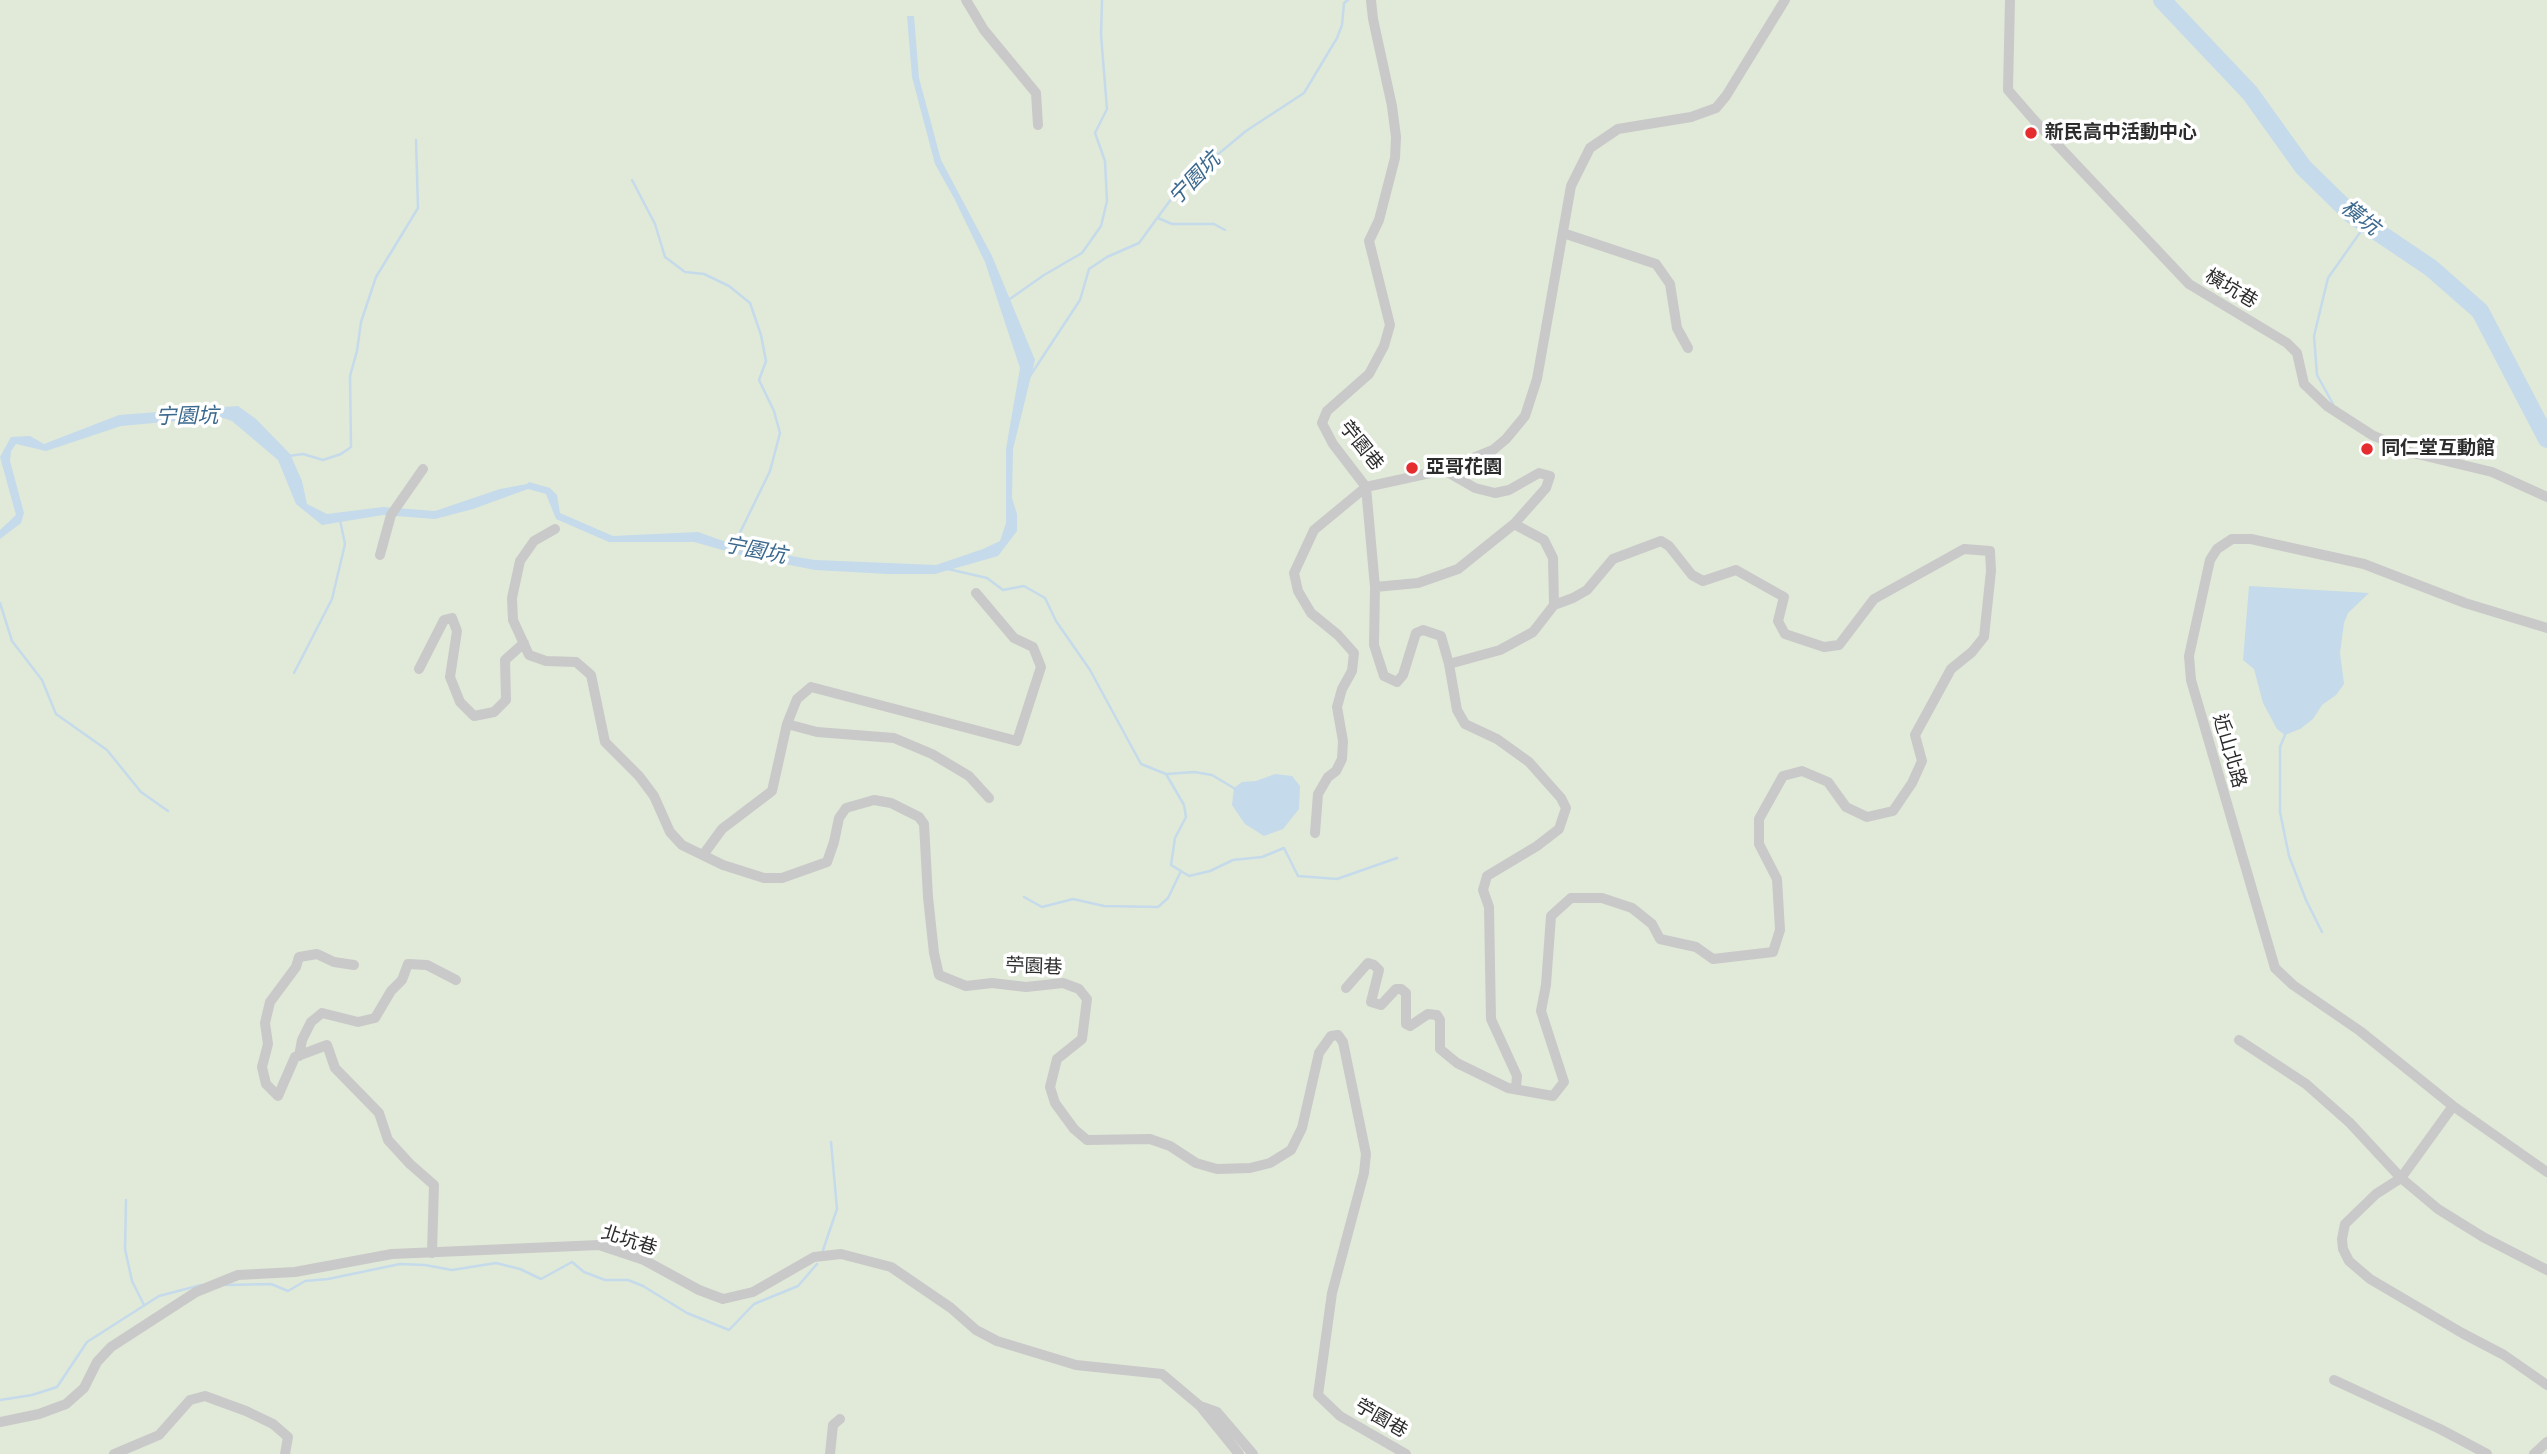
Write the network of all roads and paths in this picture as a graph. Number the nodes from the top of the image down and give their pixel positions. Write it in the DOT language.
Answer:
graph roads {
  1 [pos="966,0"];
  2 [pos="1371,0"];
  3 [pos="1785,0"];
  4 [pos="2010,0"];
  5 [pos="1038,125"];
  6 [pos="1563,233"];
  7 [pos="1688,348"];
  8 [pos="423,469"];
  9 [pos="1444,470"];
  10 [pos="1366,487"];
  11 [pos="2547,497"];
  12 [pos="1514,524"];
  13 [pos="555,528"];
  14 [pos="380,555"];
  15 [pos="1375,587"];
  16 [pos="976,593"];
  17 [pos="1554,605"];
  18 [pos="2547,628"];
  19 [pos="524,643"];
  20 [pos="1449,664"];
  21 [pos="419,669"];
  22 [pos="787,724"];
  23 [pos="989,798"];
  24 [pos="1315,833"];
  25 [pos="703,855"];
  26 [pos="354,965"];
  27 [pos="456,980"];
  28 [pos="1346,988"];
  29 [pos="2239,1040"];
  30 [pos="299,1056"];
  31 [pos="1516,1087"];
  32 [pos="2453,1106"];
  33 [pos="2547,1172"];
  34 [pos="2401,1178"];
  35 [pos="432,1253"];
  36 [pos="2547,1270"];
  37 [pos="2334,1380"];
  38 [pos="2547,1385"];
  39 [pos="1200,1406"];
  40 [pos="840,1419"];
  41 [pos="0,1422"];
  42 [pos="2547,1442"];
  43 [pos="114,1454"];
  44 [pos="285,1454"];
  45 [pos="830,1454"];
  46 [pos="1239,1454"];
  47 [pos="1253,1454"];
  48 [pos="1406,1454"];
  49 [pos="2487,1454"];
  50 [pos="2534,1454"];
  1 -- 5 [label="street"];
  2 -- 10 [label="street, 苧園巷"];
  3 -- 6 [label="street, 苧園巷"];
  4 -- 11 [label="street, 橫坑巷"];
  6 -- 7 [label="street"];
  6 -- 9 [label="street, 苧園巷"];
  8 -- 14 [label="street"];
  9 -- 10 [label="street, 苧園巷"];
  9 -- 12 [label="street"];
  10 -- 15 [label="street"];
  10 -- 24 [label="street"];
  12 -- 15 [label="street"];
  12 -- 17 [label="street"];
  13 -- 19 [label="street"];
  15 -- 20 [label="street"];
  16 -- 22 [label="street"];
  17 -- 20 [label="street"];
  17 -- 31 [label="street"];
  18 -- 32 [label="street, 近山北路"];
  19 -- 21 [label="street"];
  19 -- 25 [label="street, 苧園巷"];
  20 -- 31 [label="street"];
  22 -- 23 [label="street"];
  22 -- 25 [label="street"];
  25 -- 48 [label="street, 苧園巷"];
  26 -- 30 [label="street"];
  27 -- 30 [label="street"];
  28 -- 31 [label="street"];
  29 -- 34 [label="street"];
  30 -- 35 [label="street"];
  32 -- 33 [label="street, 近山北路"];
  32 -- 34 [label="street"];
  34 -- 36 [label="street"];
  34 -- 38 [label="street"];
  35 -- 39 [label="street, 北坑巷"];
  35 -- 41 [label="street, 北坑巷"];
  37 -- 49 [label="street"];
  39 -- 46 [label="street, 北坑巷"];
  39 -- 47 [label="street, 北坑巷"];
  40 -- 45 [label="street"];
  42 -- 50 [label="street"];
  43 -- 44 [label="street"];
}
